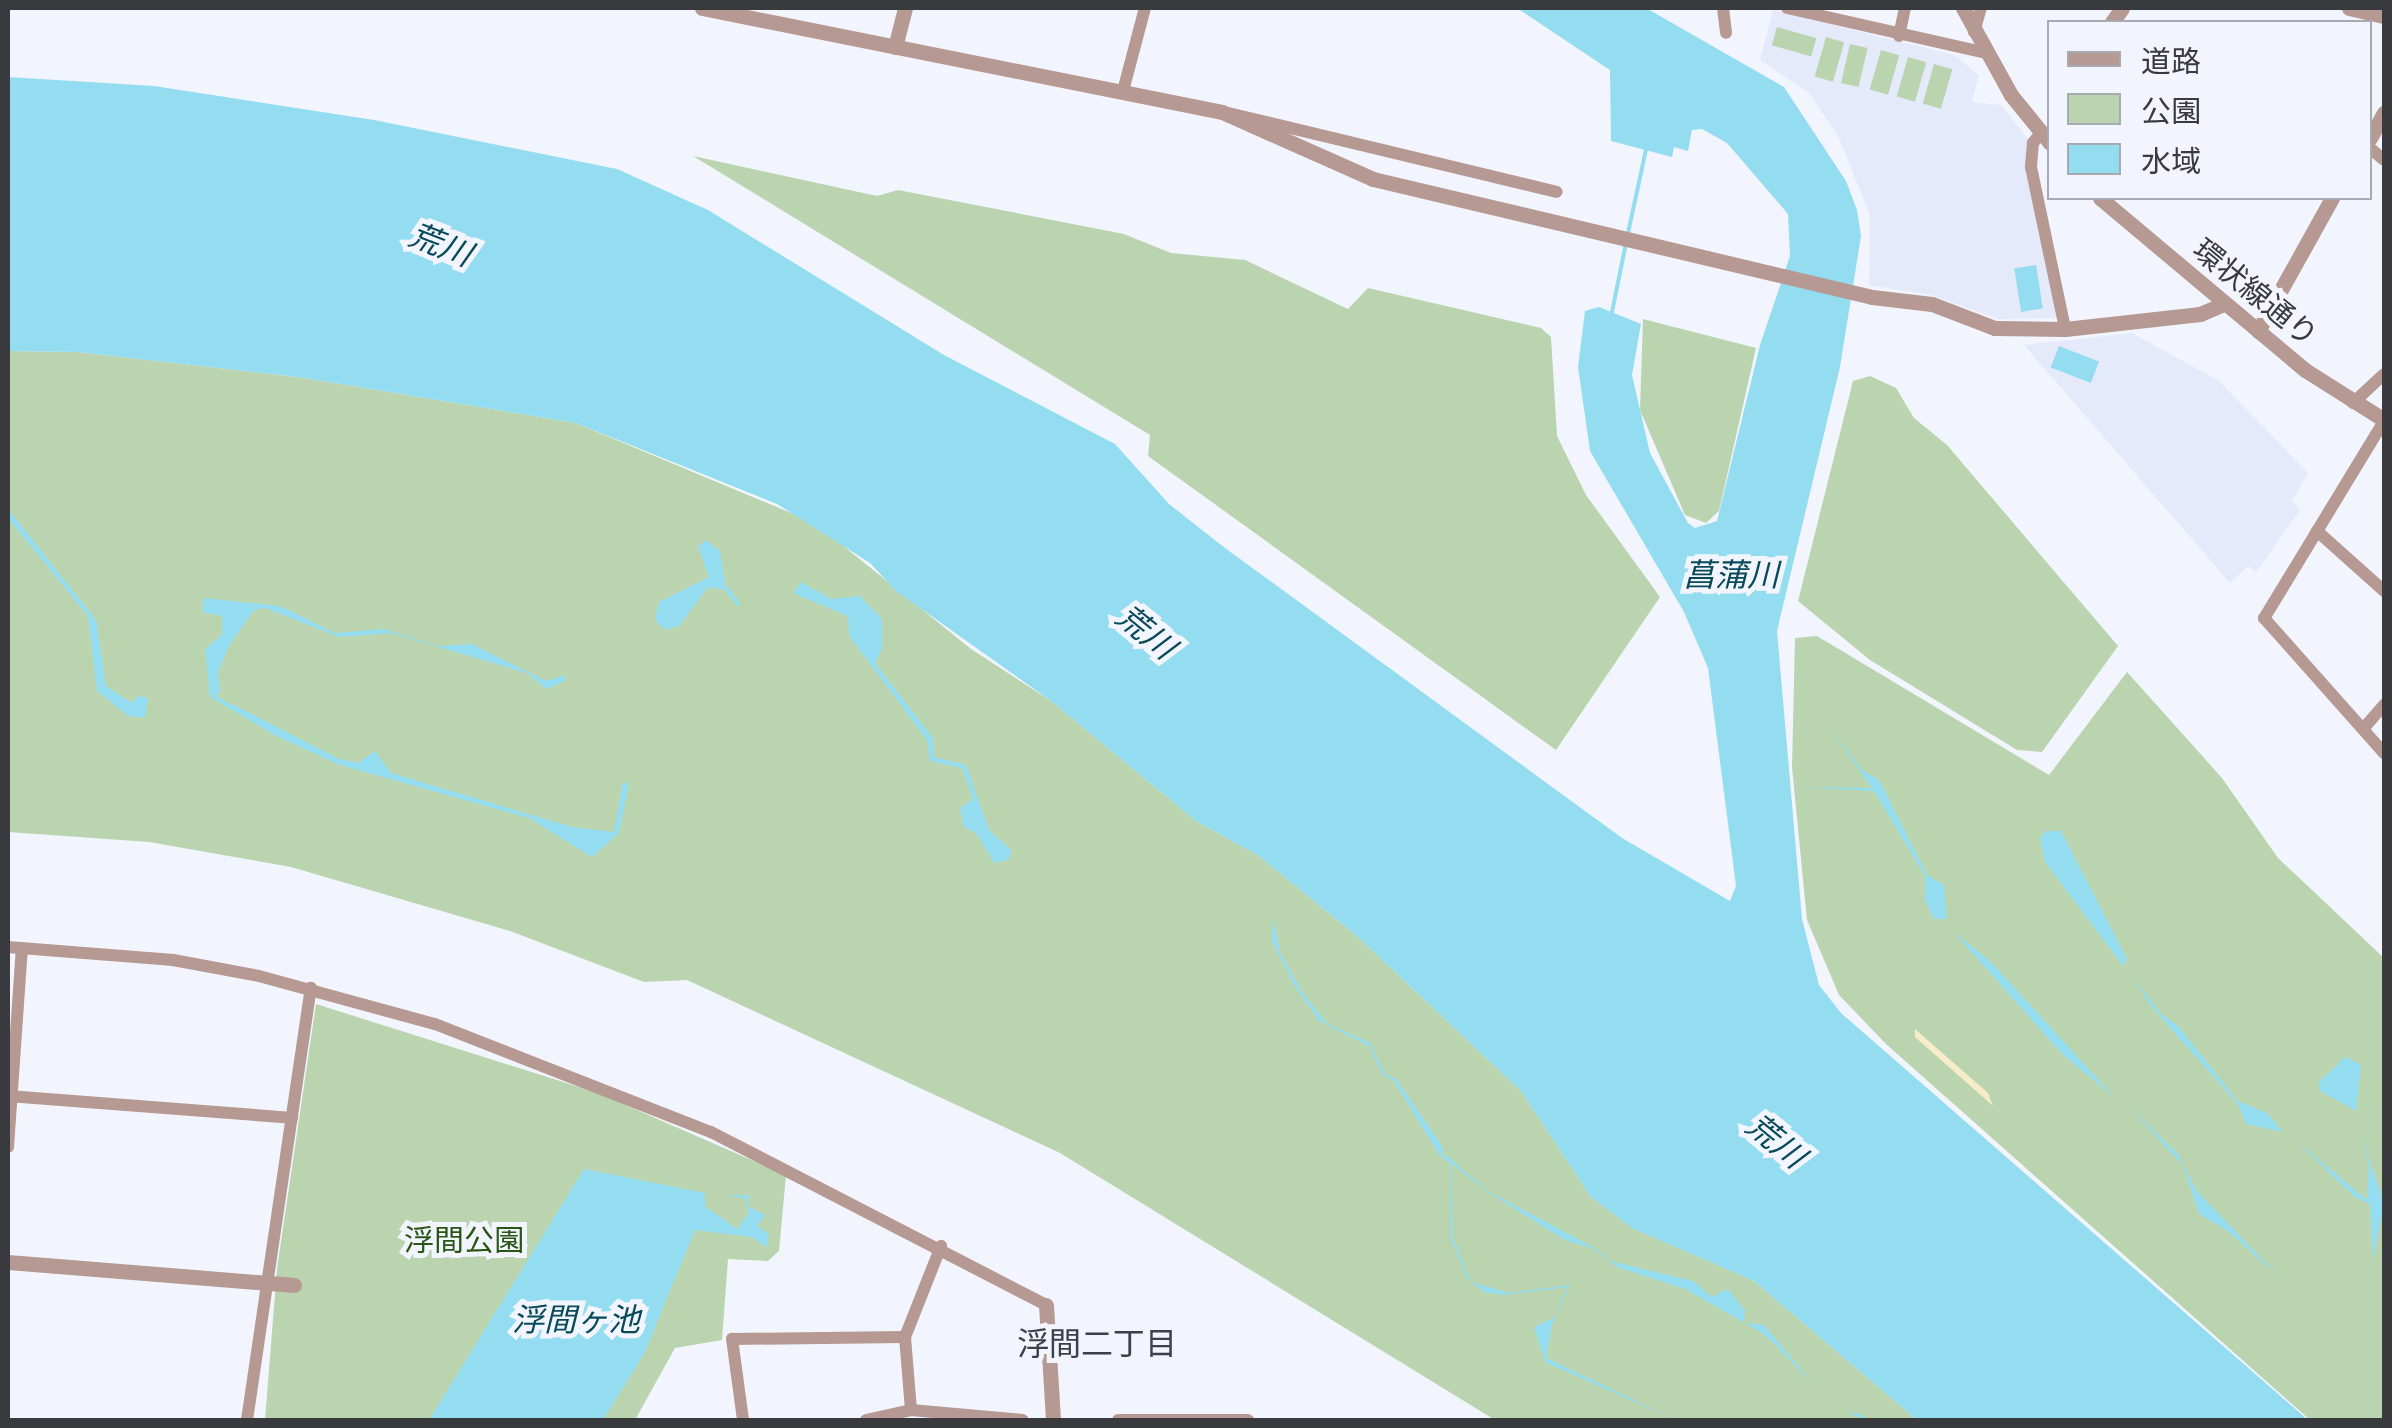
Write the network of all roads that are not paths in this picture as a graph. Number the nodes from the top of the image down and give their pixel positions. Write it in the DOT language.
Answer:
graph roads {
  1 [pos="702,8"];
  2 [pos="905,8"];
  3 [pos="1144,8"];
  4 [pos="1724,8"];
  5 [pos="1792,8"];
  6 [pos="1906,8"];
  7 [pos="1963,8"];
  8 [pos="1981,8"];
  9 [pos="2350,8"];
  10 [pos="2384,16"];
  11 [pos="1974,32"];
  12 [pos="1726,33"];
  13 [pos="1899,36"];
  14 [pos="895,47"];
  15 [pos="1986,53"];
  16 [pos="1123,91"];
  17 [pos="1222,112"];
  18 [pos="2047,132"];
  19 [pos="1556,192"];
  20 [pos="2102,200"];
  21 [pos="2331,200"];
  22 [pos="2224,304"];
  23 [pos="2066,329"];
  24 [pos="2258,331"];
  25 [pos="2384,374"];
  26 [pos="2353,403"];
  27 [pos="2384,421"];
  28 [pos="2317,531"];
  29 [pos="2384,591"];
  30 [pos="2384,706"];
  31 [pos="2363,729"];
  32 [pos="2384,752"];
  33 [pos="8,948"];
  34 [pos="22,948"];
  35 [pos="311,988"];
  36 [pos="9,1096"];
  37 [pos="292,1118"];
  38 [pos="8,1147"];
  39 [pos="941,1246"];
  40 [pos="8,1262"];
  41 [pos="268,1282"];
  42 [pos="294,1285"];
  43 [pos="1046,1305"];
  44 [pos="905,1337"];
  45 [pos="911,1410"];
  46 [pos="943,1417"];
  47 [pos="1241,1419"];
  48 [pos="247,1420"];
  49 [pos="742,1420"];
  50 [pos="866,1420"];
  51 [pos="1022,1420"];
  52 [pos="1054,1420"];
  53 [pos="1118,1420"];
  1 -- 14 [label="street"];
  2 -- 14 [label="street"];
  3 -- 16 [label="street"];
  4 -- 12 [label="street"];
  5 -- 13 [label="street"];
  6 -- 13 [label="street"];
  7 -- 11 [label="street"];
  8 -- 11 [label="street"];
  9 -- 10 [label="street"];
  11 -- 15 [label="street"];
  13 -- 15 [label="street"];
  14 -- 16 [label="street"];
  15 -- 18 [label="street"];
  16 -- 17 [label="street"];
  17 -- 19 [label="street"];
  17 -- 23 [label="street"];
  18 -- 23 [label="street"];
  20 -- 22 [label="street, 環状線通り"];
  21 -- 24 [label="street"];
  22 -- 23 [label="street"];
  22 -- 24 [label="street, 環状線通り"];
  24 -- 26 [label="street, 環状線通り"];
  25 -- 26 [label="street"];
  26 -- 27 [label="street, 環状線通り"];
  27 -- 28 [label="street"];
  28 -- 29 [label="street"];
  28 -- 31 [label="street"];
  30 -- 31 [label="street"];
  31 -- 32 [label="street"];
  33 -- 34 [label="street"];
  34 -- 35 [label="street"];
  34 -- 36 [label="street"];
  35 -- 37 [label="street"];
  35 -- 39 [label="street"];
  36 -- 37 [label="street"];
  36 -- 38 [label="street"];
  37 -- 41 [label="street"];
  39 -- 43 [label="street"];
  39 -- 44 [label="street"];
  40 -- 41 [label="street"];
  41 -- 42 [label="street"];
  41 -- 48 [label="street"];
  43 -- 52 [label="street"];
  44 -- 45 [label="street"];
  44 -- 49 [label="street"];
  45 -- 46 [label="street"];
  45 -- 50 [label="street"];
  46 -- 51 [label="street"];
  47 -- 53 [label="street"];
}
